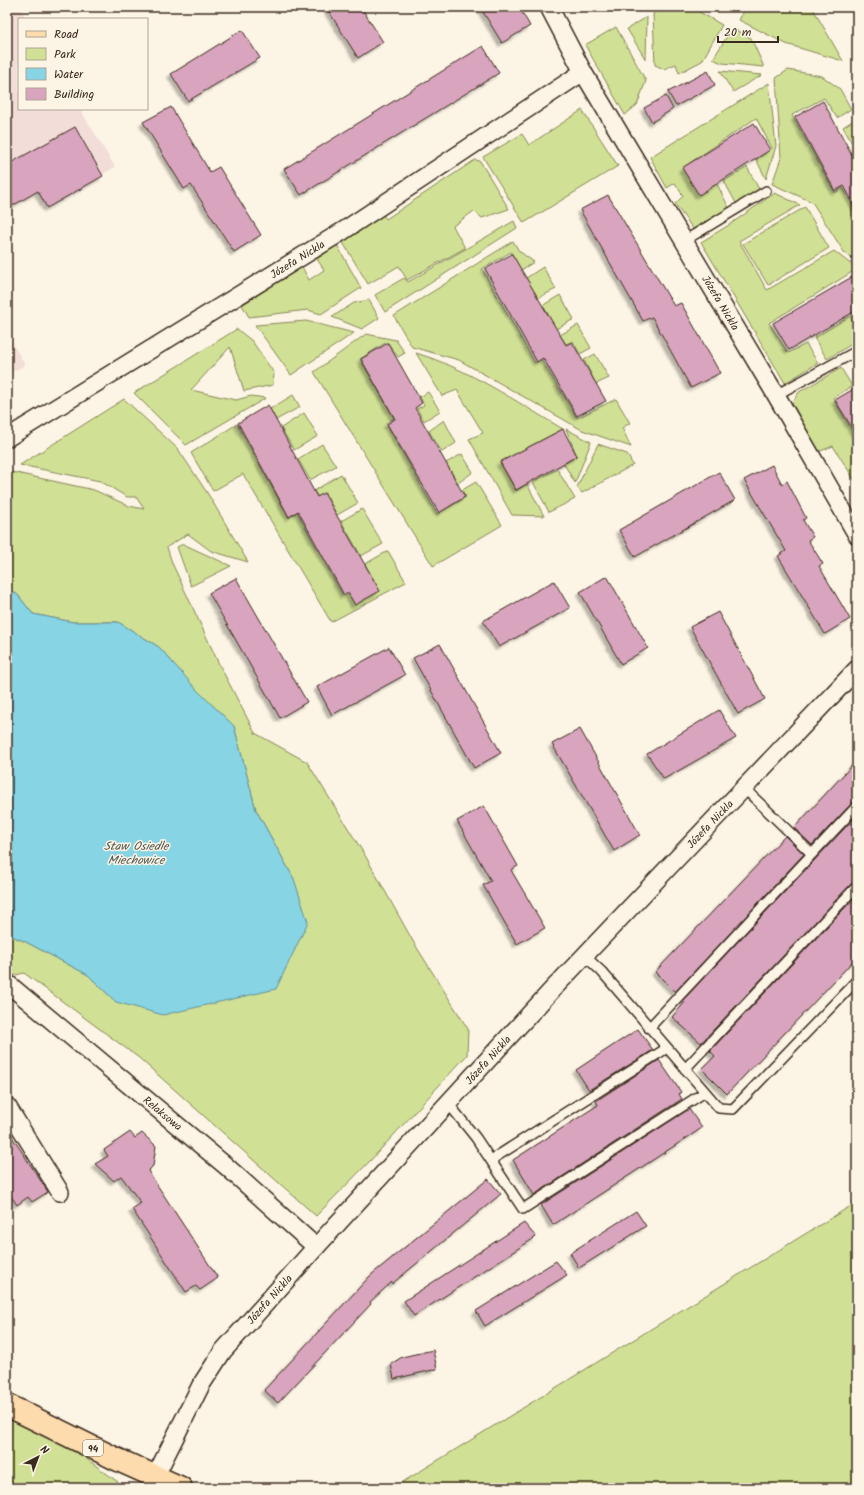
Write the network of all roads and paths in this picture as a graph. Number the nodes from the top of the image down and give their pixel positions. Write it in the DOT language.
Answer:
graph roads {
  1 [pos="549,7"];
  2 [pos="583,72"];
  3 [pos="766,191"];
  4 [pos="684,241"];
  5 [pos="857,351"];
  6 [pos="776,395"];
  7 [pos="7,438"];
  8 [pos="857,535"];
  9 [pos="857,669"];
  10 [pos="744,788"];
  11 [pos="857,806"];
  12 [pos="812,854"];
  13 [pos="857,886"];
  14 [pos="585,956"];
  15 [pos="857,980"];
  16 [pos="9,989"];
  17 [pos="649,1028"];
  18 [pos="667,1048"];
  19 [pos="686,1069"];
  20 [pos="705,1092"];
  21 [pos="448,1103"];
  22 [pos="7,1106"];
  23 [pos="491,1160"];
  24 [pos="60,1192"];
  25 [pos="316,1247"];
  26 [pos="7,1405"];
  27 [pos="171,1484"];
  1 -- 2 [label="street, Józefa Nickla"];
  2 -- 4 [label="street, Józefa Nickla"];
  2 -- 7 [label="street, Józefa Nickla"];
  3 -- 4 [label="lane"];
  4 -- 6 [label="street, Józefa Nickla"];
  5 -- 6 [label="lane"];
  6 -- 8 [label="street, Józefa Nickla"];
  9 -- 10 [label="street, Józefa Nickla"];
  10 -- 12 [label="lane"];
  10 -- 14 [label="street, Józefa Nickla"];
  11 -- 12 [label="lane"];
  12 -- 17 [label="lane"];
  13 -- 19 [label="lane"];
  14 -- 17 [label="lane"];
  14 -- 21 [label="street, Józefa Nickla"];
  15 -- 20 [label="lane"];
  16 -- 25 [label="street, Relaksowa"];
  17 -- 18 [label="lane"];
  18 -- 19 [label="lane"];
  18 -- 23 [label="lane"];
  19 -- 20 [label="lane"];
  20 -- 23 [label="lane"];
  21 -- 23 [label="lane"];
  21 -- 25 [label="street, Józefa Nickla"];
  22 -- 24 [label="street"];
  25 -- 27 [label="street, Józefa Nickla"];
  26 -- 27 [label="main road, 94"];
}
